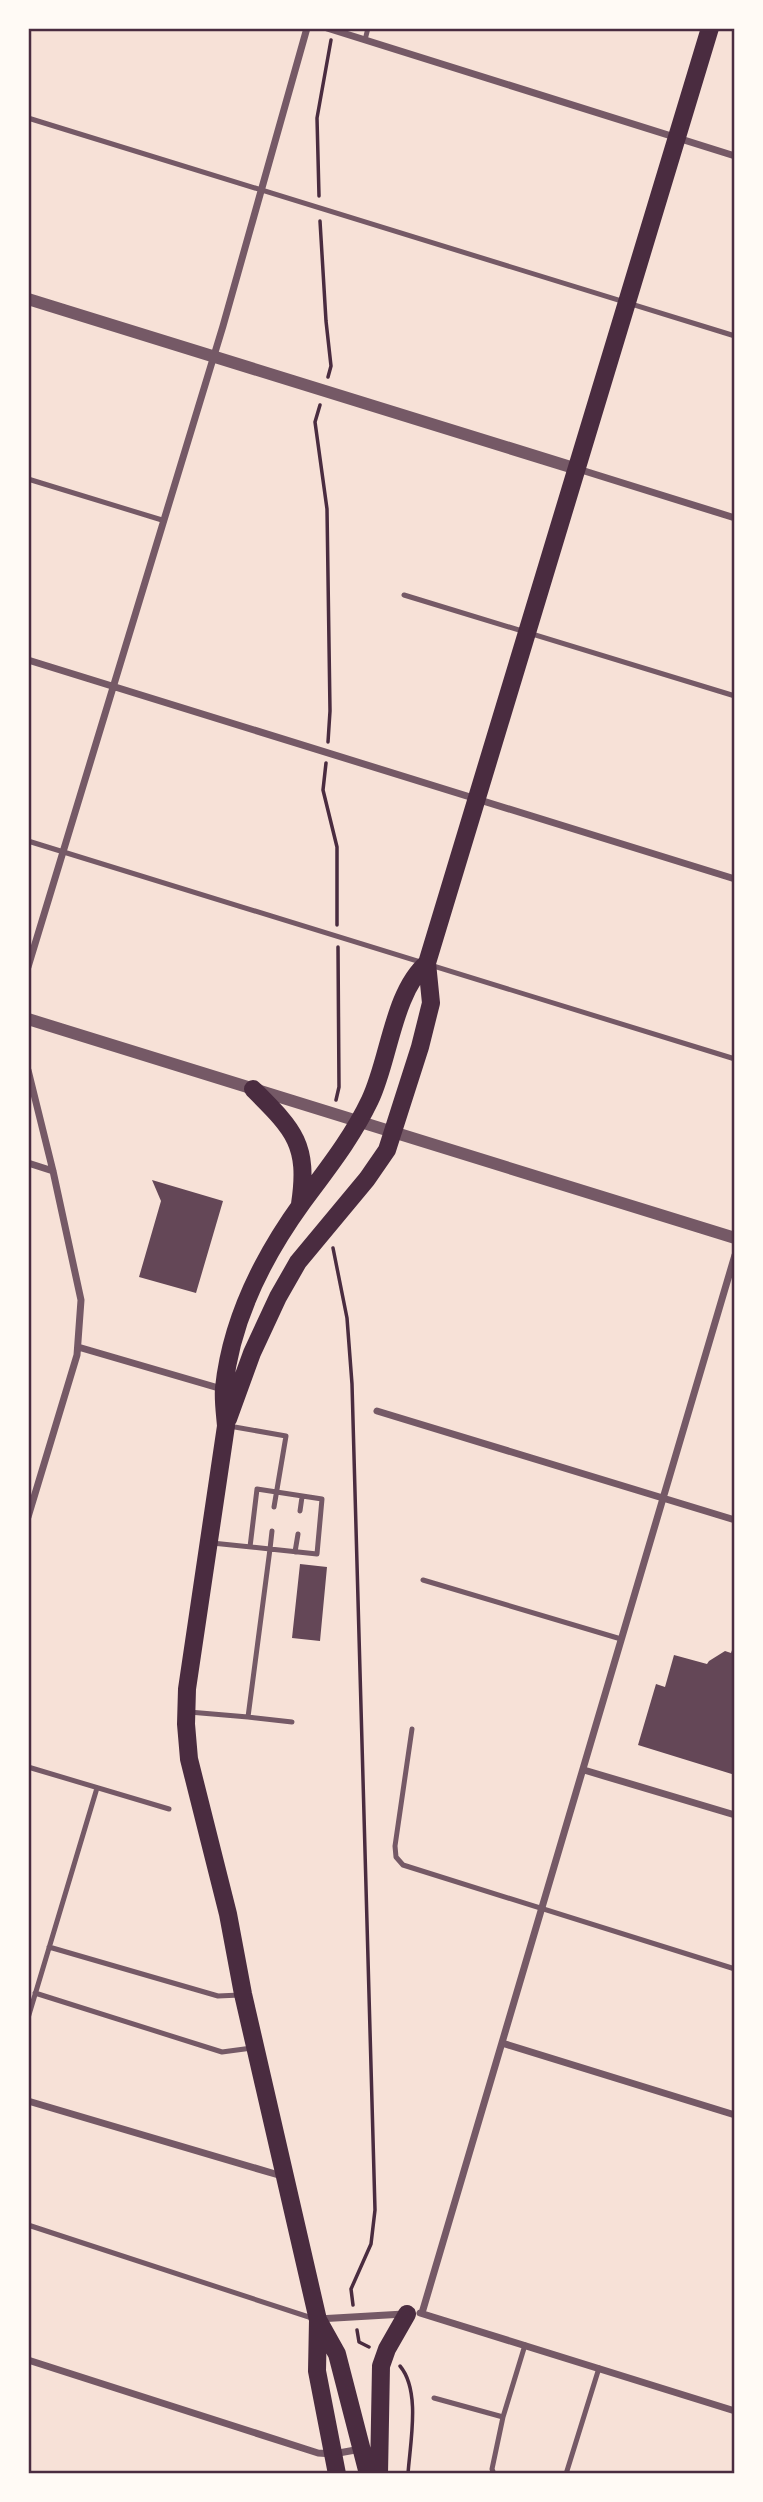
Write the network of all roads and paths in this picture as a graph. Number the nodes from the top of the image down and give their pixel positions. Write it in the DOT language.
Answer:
graph roads {
  1 [pos="307,28"];
  2 [pos="327,28"];
  3 [pos="368,28"];
  4 [pos="710,28"];
  5 [pos="365,40"];
  6 [pos="329,49"];
  7 [pos="28,118"];
  8 [pos="677,138"];
  9 [pos="735,156"];
  10 [pos="263,190"];
  11 [pos="319,207"];
  12 [pos="28,299"];
  13 [pos="628,302"];
  14 [pos="735,336"];
  15 [pos="214,356"];
  16 [pos="324,391"];
  17 [pos="577,469"];
  18 [pos="28,479"];
  19 [pos="735,518"];
  20 [pos="162,520"];
  21 [pos="404,595"];
  22 [pos="527,631"];
  23 [pos="28,660"];
  24 [pos="114,686"];
  25 [pos="735,696"];
  26 [pos="327,752"];
  27 [pos="477,799"];
  28 [pos="28,841"];
  29 [pos="63,852"];
  30 [pos="735,879"];
  31 [pos="338,936"];
  32 [pos="427,963"];
  33 [pos="28,967"];
  34 [pos="28,1018"];
  35 [pos="735,1059"];
  36 [pos="28,1070"];
  37 [pos="253,1089"];
  38 [pos="332,1114"];
  39 [pos="359,1122"];
  40 [pos="394,1132"];
  41 [pos="28,1163"];
  42 [pos="53,1171"];
  43 [pos="300,1206"];
  44 [pos="735,1238"];
  45 [pos="333,1245"];
  46 [pos="735,1255"];
  47 [pos="78,1347"];
  48 [pos="224,1390"];
  49 [pos="377,1411"];
  50 [pos="226,1426"];
  51 [pos="276,1492"];
  52 [pos="302,1497"];
  53 [pos="663,1498"];
  54 [pos="274,1507"];
  55 [pos="300,1511"];
  56 [pos="28,1517"];
  57 [pos="735,1520"];
  58 [pos="272,1531"];
  59 [pos="298,1534"];
  60 [pos="208,1543"];
  61 [pos="250,1547"];
  62 [pos="270,1549"];
  63 [pos="295,1552"];
  64 [pos="423,1580"];
  65 [pos="621,1639"];
  66 [pos="186,1711"];
  67 [pos="248,1717"];
  68 [pos="292,1722"];
  69 [pos="411,1729"];
  70 [pos="28,1767"];
  71 [pos="583,1770"];
  72 [pos="97,1788"];
  73 [pos="169,1809"];
  74 [pos="735,1815"];
  75 [pos="543,1909"];
  76 [pos="49,1947"];
  77 [pos="735,1969"];
  78 [pos="35,1993"];
  79 [pos="243,1994"];
  80 [pos="28,2018"];
  81 [pos="502,2043"];
  82 [pos="255,2048"];
  83 [pos="28,2101"];
  84 [pos="735,2115"];
  85 [pos="284,2177"];
  86 [pos="28,2225"];
  87 [pos="415,2313"];
  88 [pos="355,2317"];
  89 [pos="318,2320"];
  90 [pos="525,2345"];
  91 [pos="372,2349"];
  92 [pos="28,2360"];
  93 [pos="396,2362"];
  94 [pos="599,2368"];
  95 [pos="434,2398"];
  96 [pos="735,2411"];
  97 [pos="503,2417"];
  98 [pos="362,2449"];
  99 [pos="333,2454"];
  100 [pos="337,2474"];
  101 [pos="368,2474"];
  102 [pos="379,2474"];
  103 [pos="408,2474"];
  104 [pos="494,2474"];
  105 [pos="566,2474"];
  1 -- 10 [label="street"];
  2 -- 5 [label="street"];
  3 -- 5 [label="lane"];
  4 -- 8 [label="main road"];
  5 -- 8 [label="street"];
  6 -- 11 [label="path"];
  7 -- 10 [label="lane"];
  8 -- 9 [label="street"];
  8 -- 13 [label="main road"];
  10 -- 11 [label="lane"];
  10 -- 15 [label="street"];
  11 -- 13 [label="lane"];
  11 -- 16 [label="path"];
  12 -- 15 [label="street"];
  13 -- 14 [label="lane"];
  13 -- 17 [label="main road"];
  15 -- 16 [label="street"];
  15 -- 20 [label="street"];
  16 -- 17 [label="street"];
  16 -- 26 [label="path"];
  17 -- 19 [label="street"];
  17 -- 22 [label="main road"];
  18 -- 20 [label="lane"];
  20 -- 24 [label="street"];
  21 -- 22 [label="lane"];
  22 -- 25 [label="lane"];
  22 -- 27 [label="main road"];
  23 -- 24 [label="street"];
  24 -- 26 [label="street"];
  24 -- 29 [label="street"];
  26 -- 27 [label="street"];
  26 -- 31 [label="path"];
  27 -- 30 [label="street"];
  27 -- 32 [label="main road"];
  28 -- 29 [label="lane"];
  29 -- 31 [label="lane"];
  29 -- 33 [label="street"];
  31 -- 32 [label="lane"];
  31 -- 38 [label="path"];
  32 -- 35 [label="lane"];
  32 -- 39 [label="main road"];
  32 -- 40 [label="main road"];
  34 -- 37 [label="street"];
  36 -- 42 [label="street"];
  37 -- 38 [label="street"];
  37 -- 43 [label="main road"];
  38 -- 39 [label="street"];
  39 -- 40 [label="street"];
  39 -- 43 [label="main road"];
  40 -- 44 [label="street"];
  40 -- 50 [label="main road"];
  41 -- 42 [label="street"];
  42 -- 47 [label="street"];
  43 -- 48 [label="main road"];
  45 -- 88 [label="path"];
  46 -- 53 [label="street"];
  47 -- 48 [label="street"];
  47 -- 56 [label="street"];
  48 -- 50 [label="main road"];
  49 -- 53 [label="street"];
  50 -- 51 [label="lane"];
  50 -- 60 [label="main road"];
  51 -- 52 [label="lane"];
  51 -- 54 [label="lane"];
  51 -- 61 [label="lane"];
  52 -- 55 [label="lane"];
  52 -- 63 [label="lane"];
  53 -- 57 [label="street"];
  53 -- 65 [label="street"];
  58 -- 62 [label="lane"];
  59 -- 63 [label="lane"];
  60 -- 61 [label="lane"];
  60 -- 66 [label="main road"];
  61 -- 62 [label="lane"];
  62 -- 63 [label="lane"];
  62 -- 67 [label="lane"];
  64 -- 65 [label="lane"];
  65 -- 71 [label="street"];
  66 -- 67 [label="lane"];
  66 -- 79 [label="main road"];
  67 -- 68 [label="lane"];
  69 -- 75 [label="lane"];
  70 -- 72 [label="lane"];
  71 -- 74 [label="street"];
  71 -- 75 [label="street"];
  72 -- 73 [label="lane"];
  72 -- 76 [label="lane"];
  75 -- 77 [label="lane"];
  75 -- 81 [label="street"];
  76 -- 78 [label="lane"];
  76 -- 79 [label="lane"];
  78 -- 80 [label="lane"];
  78 -- 82 [label="lane"];
  79 -- 82 [label="main road"];
  81 -- 84 [label="street"];
  81 -- 87 [label="street"];
  82 -- 85 [label="main road"];
  83 -- 85 [label="street"];
  85 -- 89 [label="main road"];
  86 -- 89 [label="lane"];
  87 -- 88 [label="street"];
  87 -- 90 [label="street"];
  87 -- 102 [label="main road"];
  88 -- 89 [label="street"];
  88 -- 91 [label="path"];
  89 -- 98 [label="main road"];
  89 -- 99 [label="main road"];
  90 -- 94 [label="street"];
  90 -- 97 [label="lane"];
  92 -- 99 [label="street"];
  93 -- 103 [label="path"];
  94 -- 96 [label="street"];
  94 -- 105 [label="lane"];
  95 -- 97 [label="lane"];
  97 -- 104 [label="lane"];
  98 -- 99 [label="street"];
  98 -- 101 [label="main road"];
  99 -- 100 [label="main road"];
}
